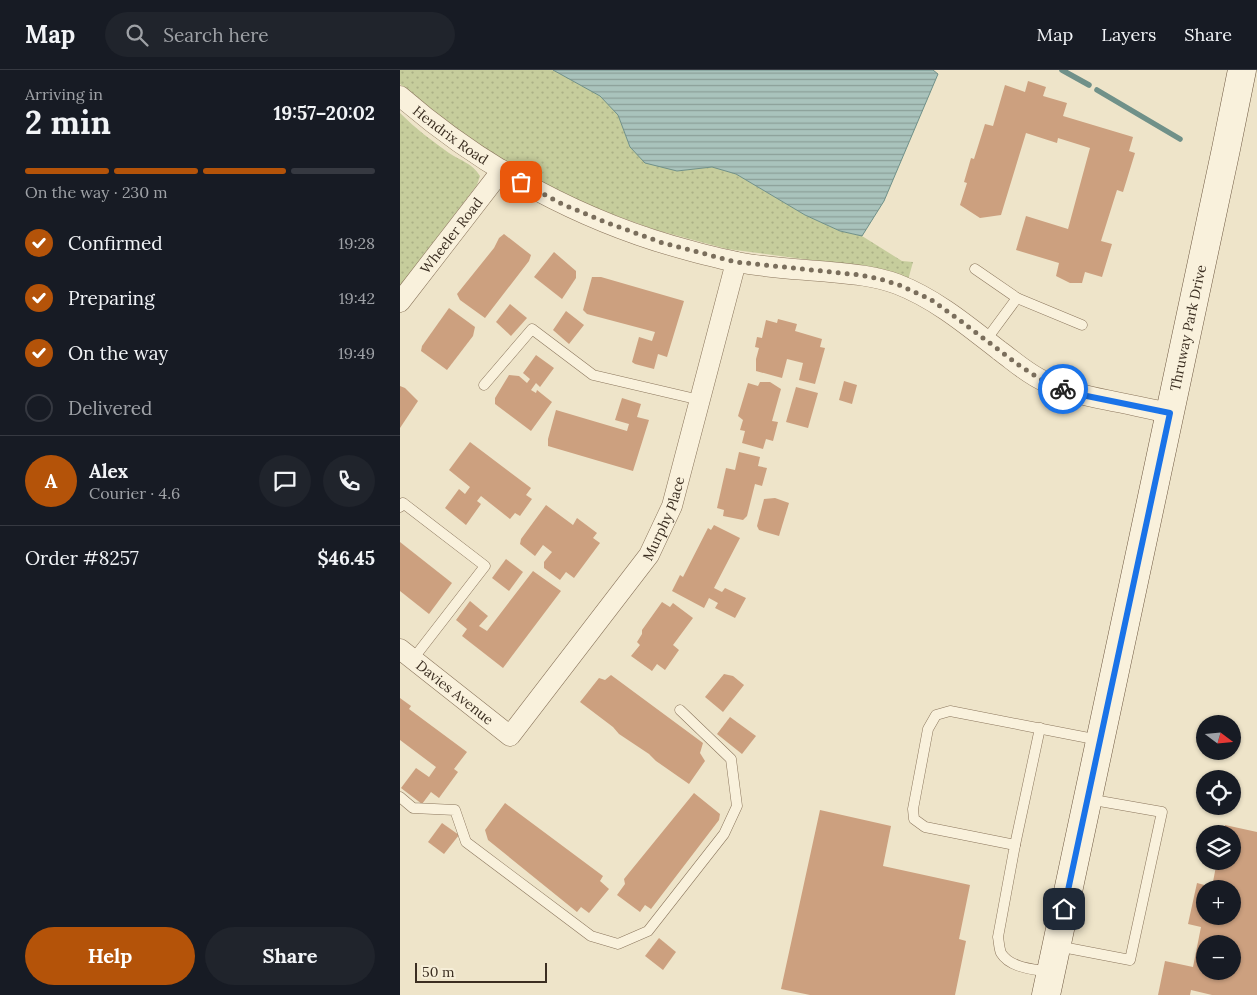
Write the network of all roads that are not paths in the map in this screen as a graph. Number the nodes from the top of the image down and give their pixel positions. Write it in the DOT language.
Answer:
graph roads {
  1 [pos="1242,70"];
  2 [pos="400,96"];
  3 [pos="502,170"];
  4 [pos="736,262"];
  5 [pos="975,269"];
  6 [pos="1017,298"];
  7 [pos="400,302"];
  8 [pos="1082,325"];
  9 [pos="986,340"];
  10 [pos="484,385"];
  11 [pos="700,400"];
  12 [pos="1170,413"];
  13 [pos="400,507"];
  14 [pos="407,654"];
  15 [pos="680,710"];
  16 [pos="1040,728"];
  17 [pos="510,736"];
  18 [pos="1100,740"];
  19 [pos="400,797"];
  20 [pos="1087,798"];
  21 [pos="1015,845"];
  22 [pos="1051,971"];
  1 -- 12 [label="main road, Thruway Park Drive"];
  2 -- 3 [label="street, Hendrix Road"];
  3 -- 4 [label="street, Hendrix Road"];
  3 -- 7 [label="street, Wheeler Road"];
  4 -- 9 [label="street, Hendrix Road"];
  4 -- 11 [label="street, Murphy Place"];
  5 -- 6 [label="lane"];
  6 -- 8 [label="lane"];
  6 -- 9 [label="lane"];
  9 -- 12 [label="street, Hendrix Road"];
  10 -- 11 [label="lane"];
  11 -- 17 [label="street, Murphy Place"];
  12 -- 18 [label="main road, Thruway Park Drive"];
  13 -- 14 [label="lane"];
  14 -- 17 [label="street, Davies Avenue"];
  15 -- 19 [label="lane"];
  16 -- 18 [label="lane"];
  16 -- 21 [label="lane"];
  16 -- 21 [label="lane"];
  18 -- 20 [label="main road, Thruway Park Drive"];
  20 -- 22 [label="main road, Thruway Park Drive"];
  20 -- 22 [label="lane"];
  21 -- 22 [label="lane"];
}
